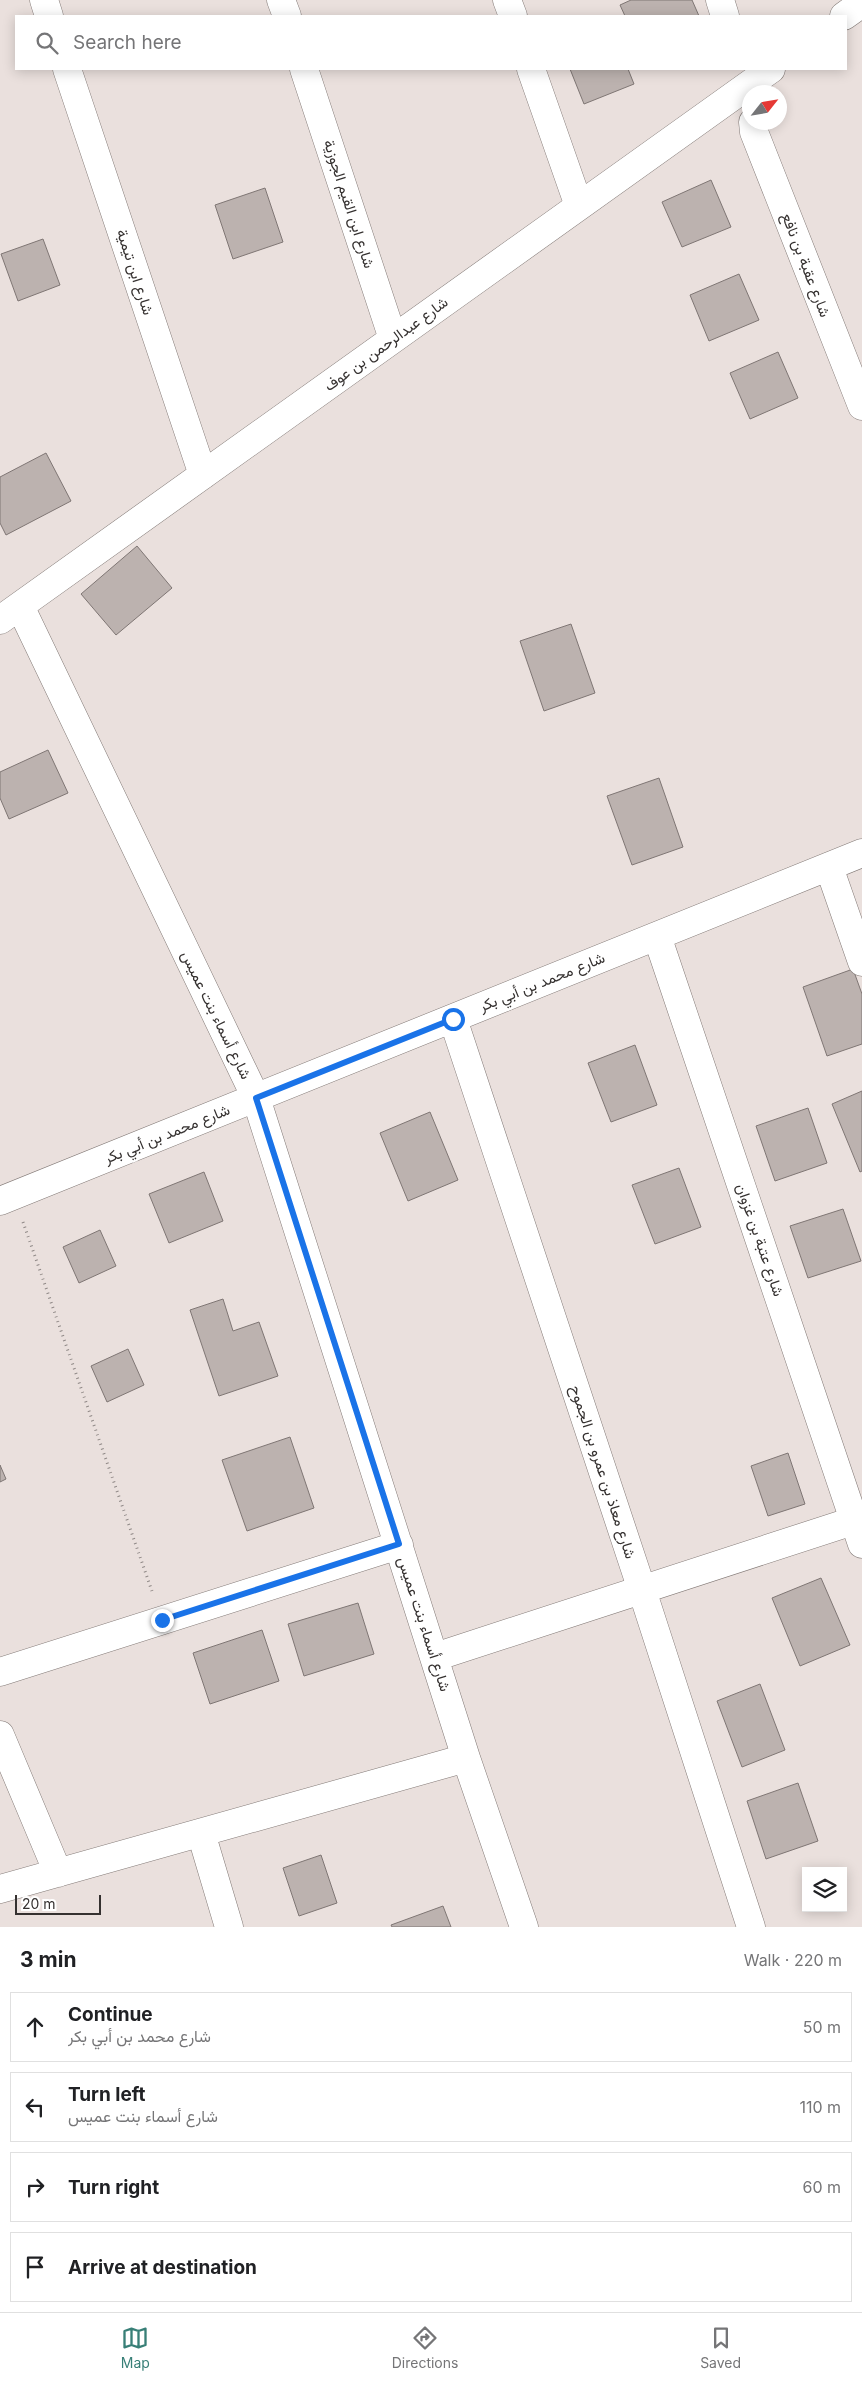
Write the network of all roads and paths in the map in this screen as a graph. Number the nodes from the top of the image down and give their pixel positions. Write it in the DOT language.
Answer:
graph roads {
  1 [pos="44,0"];
  2 [pos="281,0"];
  3 [pos="507,0"];
  4 [pos="720,0"];
  5 [pos="862,3"];
  6 [pos="49,15"];
  7 [pos="287,15"];
  8 [pos="513,15"];
  9 [pos="725,15"];
  10 [pos="845,15"];
  11 [pos="67,70"];
  12 [pos="304,70"];
  13 [pos="531,70"];
  14 [pos="769,70"];
  15 [pos="746,85"];
  16 [pos="742,88"];
  17 [pos="754,130"];
  18 [pos="579,206"];
  19 [pos="393,339"];
  20 [pos="862,406"];
  21 [pos="203,475"];
  22 [pos="10,613"];
  23 [pos="862,853"];
  24 [pos="829,867"];
  25 [pos="657,936"];
  26 [pos="862,962"];
  27 [pos="453,1019"];
  28 [pos="256,1098"];
  29 [pos="7,1198"];
  30 [pos="859,1528"];
  31 [pos="399,1544"];
  32 [pos="642,1590"];
  33 [pos="162,1620"];
  34 [pos="435,1657"];
  35 [pos="0,1672"];
  36 [pos="0,1735"];
  37 [pos="466,1758"];
  38 [pos="201,1833"];
  39 [pos="58,1873"];
  40 [pos="0,1889"];
  41 [pos="229,1927"];
  42 [pos="524,1927"];
  43 [pos="751,1927"];
  1 -- 6 [label="street"];
  2 -- 7 [label="street"];
  3 -- 8 [label="street"];
  4 -- 9 [label="street"];
  5 -- 10 [label="street"];
  11 -- 21 [label="street, شارع ابن تيمية"];
  12 -- 19 [label="street, شارع ابن القيم الجوزية"];
  13 -- 18 [label="street"];
  14 -- 15 [label="street, شارع عبدالرحمن بن عوف"];
  16 -- 18 [label="street, شارع عبدالرحمن بن عوف"];
  17 -- 20 [label="street, شارع عقبة بن نافع"];
  18 -- 19 [label="street, شارع عبدالرحمن بن عوف"];
  19 -- 21 [label="street, شارع عبدالرحمن بن عوف"];
  21 -- 22 [label="street, شارع عبدالرحمن بن عوف"];
  22 -- 28 [label="street, شارع أسماء بنت عميس"];
  23 -- 24 [label="street, شارع محمد بن أبي بكر"];
  24 -- 25 [label="street, شارع محمد بن أبي بكر"];
  24 -- 26 [label="street"];
  25 -- 27 [label="street, شارع محمد بن أبي بكر"];
  25 -- 30 [label="street, شارع عتبة بن غزوان"];
  27 -- 28 [label="street, شارع محمد بن أبي بكر"];
  27 -- 32 [label="street, شارع معاذ بن عمرو بن الجموح"];
  28 -- 29 [label="street, شارع محمد بن أبي بكر"];
  28 -- 31 [label="street, شارع أسماء بنت عميس"];
  29 -- 33 [label="path"];
  30 -- 32 [label="street"];
  31 -- 33 [label="street"];
  31 -- 34 [label="street, شارع أسماء بنت عميس"];
  32 -- 34 [label="street"];
  32 -- 43 [label="street, شارع معاذ بن عمرو بن الجموح"];
  33 -- 35 [label="street"];
  34 -- 37 [label="street, شارع أسماء بنت عميس"];
  36 -- 39 [label="street"];
  37 -- 38 [label="street"];
  37 -- 42 [label="street, شارع أسماء بنت عميس"];
  38 -- 39 [label="street"];
  38 -- 41 [label="street"];
  39 -- 40 [label="street"];
}
